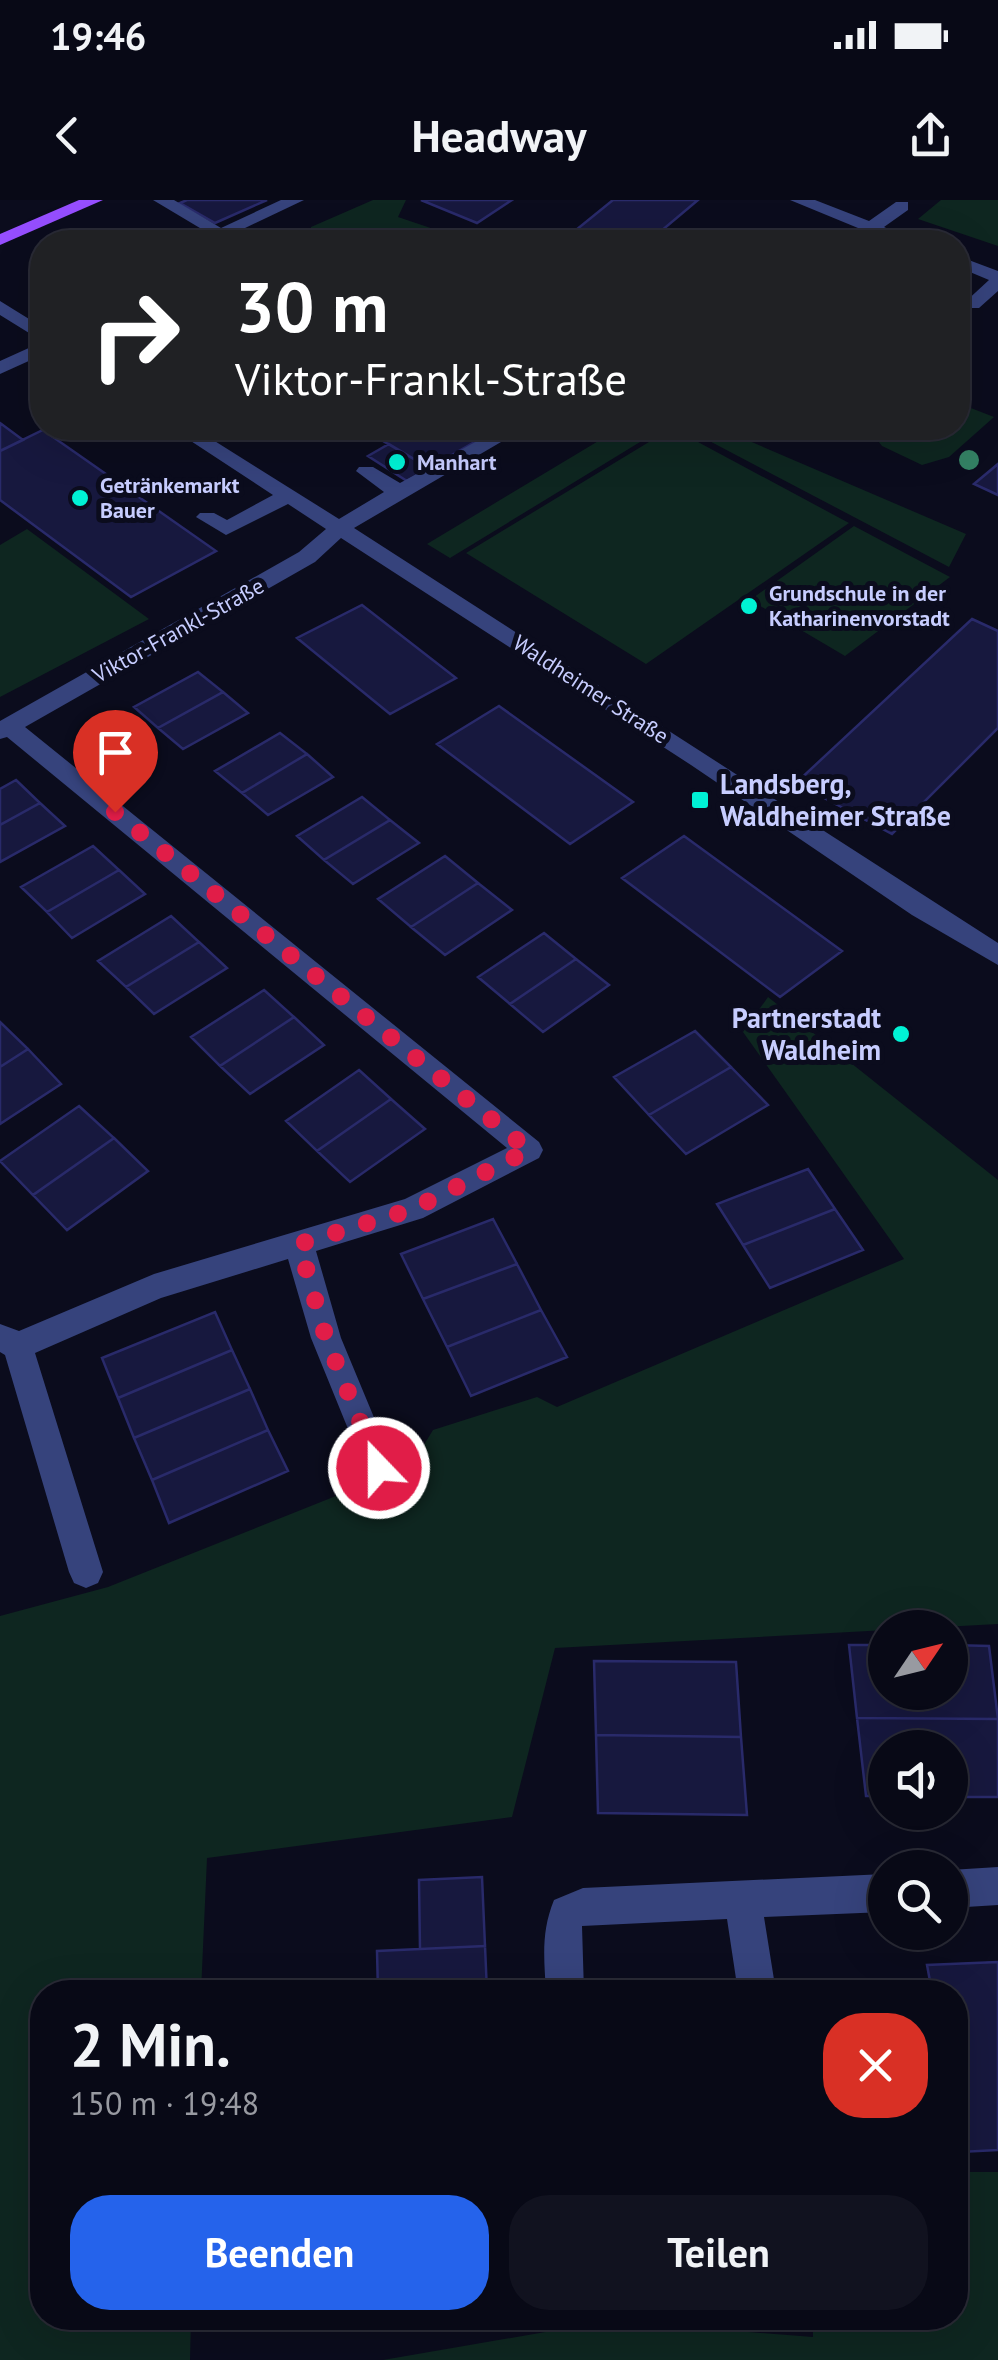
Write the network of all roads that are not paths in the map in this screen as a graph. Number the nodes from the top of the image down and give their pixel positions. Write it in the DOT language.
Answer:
graph roads {
  1 [pos="94,200"];
  2 [pos="162,200"];
  3 [pos="296,200"];
  4 [pos="799,200"];
  5 [pos="902,206"];
  6 [pos="870,229"];
  7 [pos="212,230"];
  8 [pos="231,230"];
  9 [pos="873,230"];
  10 [pos="0,240"];
  11 [pos="970,266"];
  12 [pos="998,279"];
  13 [pos="972,304"];
  14 [pos="0,307"];
  15 [pos="30,327"];
  16 [pos="30,354"];
  17 [pos="0,368"];
  18 [pos="200,440"];
  19 [pos="493,440"];
  20 [pos="366,471"];
  21 [pos="399,492"];
  22 [pos="291,494"];
  23 [pos="207,517"];
  24 [pos="342,526"];
  25 [pos="4,728"];
  26 [pos="998,955"];
  27 [pos="299,1244"];
  28 [pos="9,1342"];
  29 [pos="379,1468"];
  30 [pos="86,1572"];
  31 [pos="998,1886"];
  32 [pos="968,1887"];
  33 [pos="868,1893"];
  34 [pos="743,1902"];
  35 [pos="564,1980"];
  36 [pos="755,1980"];
  1 -- 10 [label="main road"];
  2 -- 7 [label="street"];
  3 -- 8 [label="street"];
  4 -- 6 [label="street"];
  5 -- 6 [label="street"];
  6 -- 9 [label="street"];
  11 -- 12 [label="street"];
  12 -- 13 [label="street"];
  14 -- 15 [label="street"];
  16 -- 17 [label="street"];
  18 -- 22 [label="street, Waldheimer Straße"];
  19 -- 21 [label="street, Viktor-Frankl-Straße"];
  20 -- 21 [label="street"];
  21 -- 24 [label="street, Viktor-Frankl-Straße"];
  22 -- 23 [label="street"];
  22 -- 24 [label="street, Waldheimer Straße"];
  24 -- 25 [label="street, Viktor-Frankl-Straße"];
  24 -- 26 [label="street, Waldheimer Straße"];
  25 -- 27 [label="street, Viktor-Frankl-Straße"];
  27 -- 28 [label="street, Viktor-Frankl-Straße"];
  27 -- 29 [label="street"];
  28 -- 30 [label="street, Viktor-Frankl-Straße"];
  31 -- 32 [label="street"];
  33 -- 34 [label="street"];
  34 -- 35 [label="street"];
  34 -- 36 [label="street"];
}
